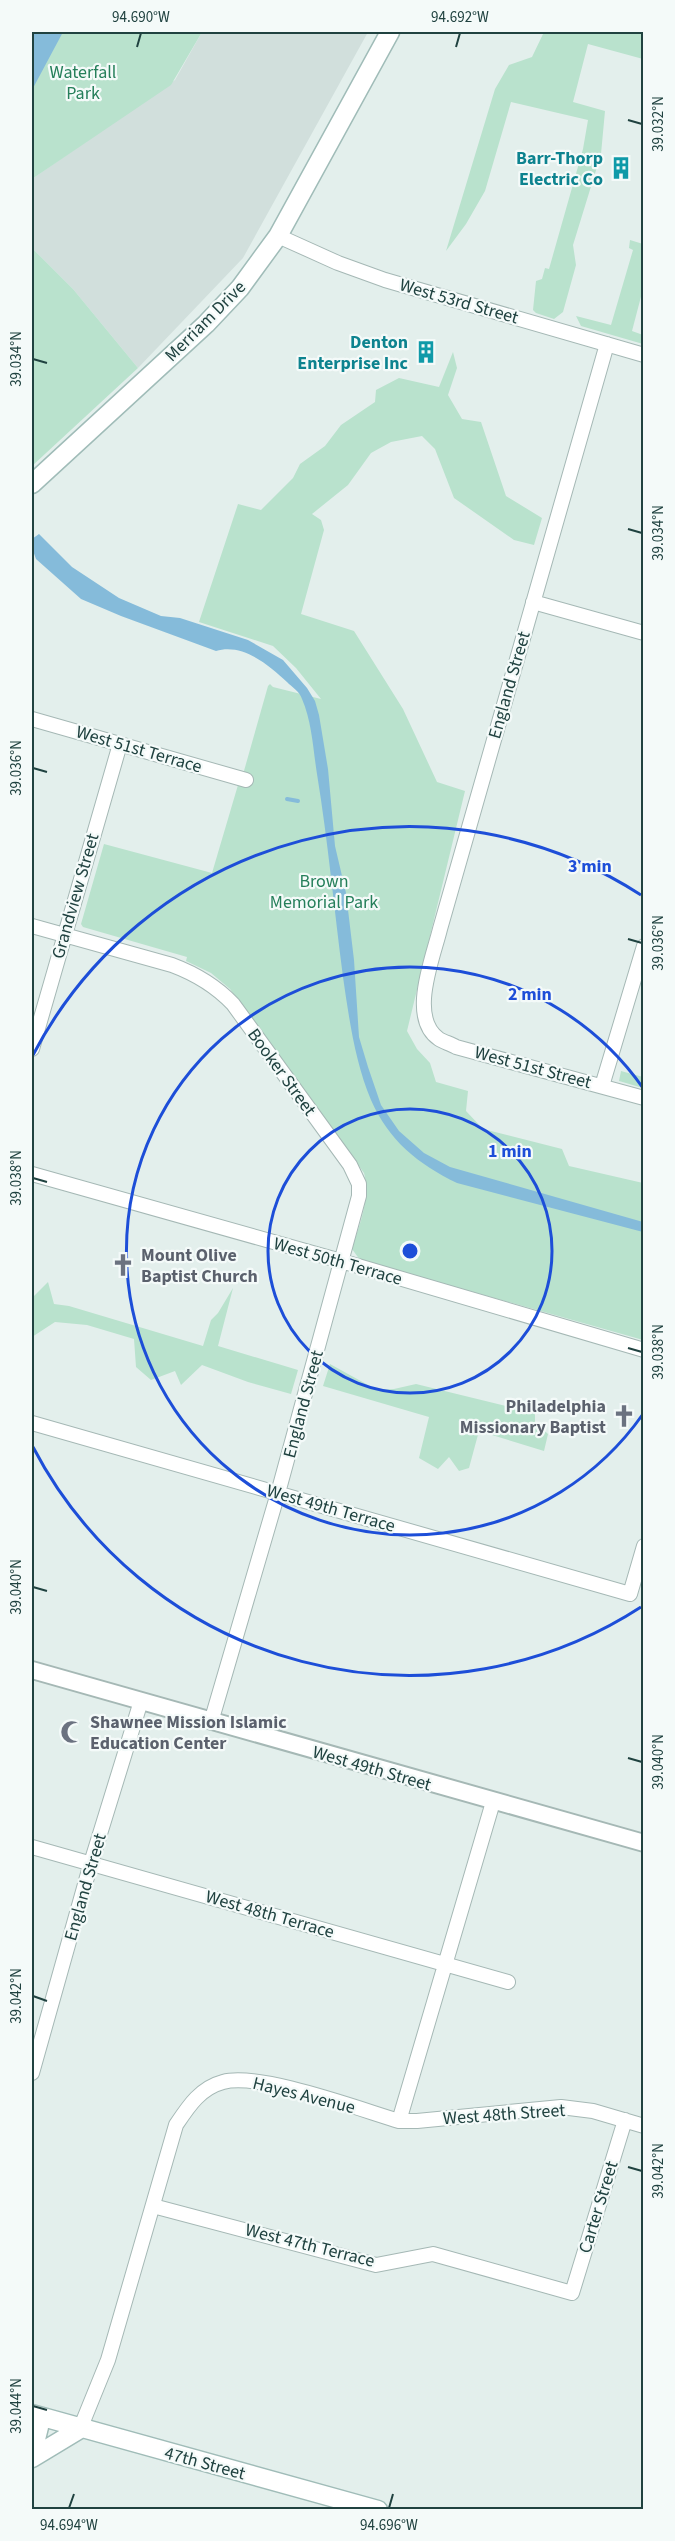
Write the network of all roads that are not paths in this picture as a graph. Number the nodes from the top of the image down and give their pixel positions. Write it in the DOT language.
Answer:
graph roads {
  1 [pos="390,32"];
  2 [pos="278,236"];
  3 [pos="607,344"];
  4 [pos="644,355"];
  5 [pos="32,484"];
  6 [pos="533,602"];
  7 [pos="644,633"];
  8 [pos="32,719"];
  9 [pos="120,744"];
  10 [pos="246,780"];
  11 [pos="32,926"];
  12 [pos="64,935"];
  13 [pos="644,946"];
  14 [pos="429,1028"];
  15 [pos="32,1049"];
  16 [pos="602,1086"];
  17 [pos="644,1098"];
  18 [pos="32,1174"];
  19 [pos="360,1188"];
  20 [pos="341,1261"];
  21 [pos="644,1350"];
  22 [pos="32,1423"];
  23 [pos="278,1493"];
  24 [pos="644,1546"];
  25 [pos="32,1670"];
  26 [pos="141,1701"];
  27 [pos="211,1722"];
  28 [pos="493,1802"];
  29 [pos="644,1843"];
  30 [pos="32,1847"];
  31 [pos="91,1863"];
  32 [pos="445,1964"];
  33 [pos="508,1982"];
  34 [pos="39,2022"];
  35 [pos="32,2073"];
  36 [pos="625,2120"];
  37 [pos="399,2121"];
  38 [pos="644,2126"];
  39 [pos="153,2205"];
  40 [pos="572,2293"];
  41 [pos="32,2414"];
  42 [pos="80,2428"];
  43 [pos="32,2456"];
  44 [pos="368,2508"];
  1 -- 2 [label="main road, Merriam Drive"];
  2 -- 3 [label="street, West 53rd Street"];
  2 -- 5 [label="main road, Merriam Drive"];
  3 -- 4 [label="street, West 53rd Street"];
  3 -- 6 [label="street, England Street"];
  6 -- 7 [label="street"];
  6 -- 14 [label="street, England Street"];
  8 -- 9 [label="street, West 51st Terrace"];
  9 -- 10 [label="street, West 51st Terrace"];
  9 -- 12 [label="street, Grandview Street"];
  11 -- 12 [label="street"];
  12 -- 15 [label="street, Grandview Street"];
  12 -- 19 [label="street, Booker Street"];
  13 -- 16 [label="street"];
  14 -- 16 [label="street, West 51st Street"];
  16 -- 17 [label="street, West 51st Street"];
  18 -- 20 [label="street, West 50th Terrace"];
  19 -- 20 [label="street, England Street"];
  20 -- 21 [label="street, West 50th Terrace"];
  20 -- 23 [label="street, England Street"];
  22 -- 23 [label="street, West 49th Terrace"];
  23 -- 24 [label="street, West 49th Terrace"];
  23 -- 27 [label="street, England Street"];
  25 -- 26 [label="street, West 49th Street"];
  26 -- 27 [label="street, West 49th Street"];
  26 -- 31 [label="street, England Street"];
  27 -- 28 [label="street, West 49th Street"];
  28 -- 29 [label="street, West 49th Street"];
  28 -- 32 [label="street"];
  30 -- 31 [label="street, West 48th Terrace"];
  31 -- 32 [label="street, West 48th Terrace"];
  31 -- 34 [label="street, England Street"];
  32 -- 33 [label="street, West 48th Terrace"];
  32 -- 37 [label="street"];
  34 -- 35 [label="street, England Street"];
  36 -- 37 [label="street, West 48th Street"];
  36 -- 38 [label="street, West 48th Street"];
  36 -- 40 [label="street, Carter Street"];
  37 -- 39 [label="street, Hayes Avenue"];
  39 -- 40 [label="street, West 47th Terrace"];
  39 -- 42 [label="street, Hayes Avenue"];
  41 -- 42 [label="main road, 47th Street"];
  41 -- 43 [label="main road"];
  42 -- 43 [label="main road"];
  42 -- 44 [label="main road, 47th Street"];
}
